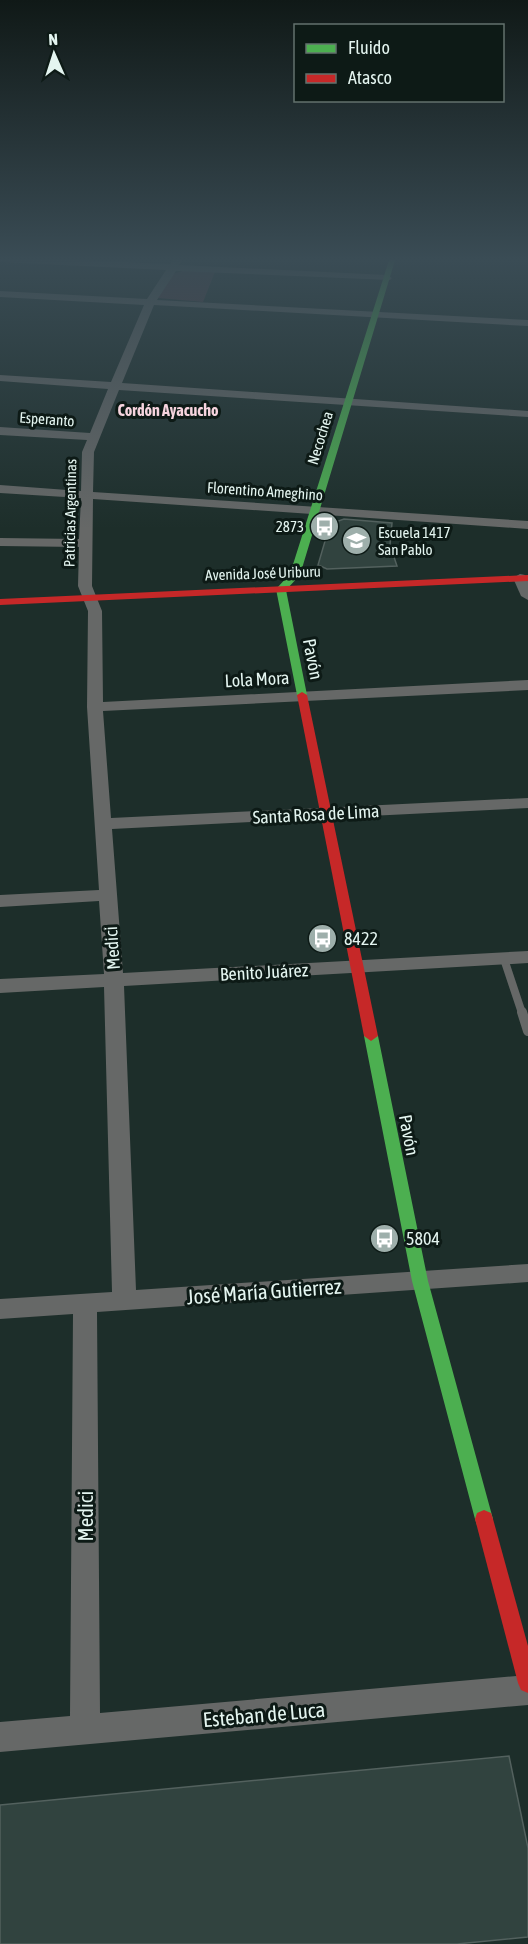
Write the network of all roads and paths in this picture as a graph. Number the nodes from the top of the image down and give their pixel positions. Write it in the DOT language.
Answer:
graph roads {
  1 [pos="132,348"];
  2 [pos="365,348"];
  3 [pos="0,378"];
  4 [pos="117,386"];
  5 [pos="349,401"];
  6 [pos="528,414"];
  7 [pos="0,431"];
  8 [pos="93,438"];
  9 [pos="0,489"];
  10 [pos="87,495"];
  11 [pos="315,511"];
  12 [pos="528,525"];
  13 [pos="0,542"];
  14 [pos="86,543"];
  15 [pos="524,578"];
  16 [pos="280,589"];
  17 [pos="528,596"];
  18 [pos="90,597"];
  19 [pos="0,602"];
  20 [pos="528,685"];
  21 [pos="302,696"];
  22 [pos="95,707"];
  23 [pos="528,803"];
  24 [pos="326,813"];
  25 [pos="103,824"];
  26 [pos="108,896"];
  27 [pos="0,901"];
  28 [pos="528,957"];
  29 [pos="504,959"];
  30 [pos="357,967"];
  31 [pos="114,980"];
  32 [pos="0,986"];
  33 [pos="528,1031"];
  34 [pos="528,1273"];
  35 [pos="420,1281"];
  36 [pos="124,1300"];
  37 [pos="85,1302"];
  38 [pos="0,1309"];
  39 [pos="528,1683"];
  40 [pos="528,1690"];
  41 [pos="85,1729"];
  42 [pos="0,1737"];
  1 -- 4 [label="street, Patricias Argentinas"];
  2 -- 5 [label="street, Necochea"];
  3 -- 4 [label="street"];
  4 -- 5 [label="street"];
  4 -- 8 [label="street, Patricias Argentinas"];
  5 -- 6 [label="street"];
  5 -- 11 [label="street, Necochea"];
  7 -- 8 [label="street, Esperanto"];
  8 -- 10 [label="street, Patricias Argentinas"];
  9 -- 10 [label="street, Florentino Ameghino"];
  10 -- 11 [label="street, Florentino Ameghino"];
  10 -- 14 [label="street, Patricias Argentinas"];
  11 -- 12 [label="street, Florentino Ameghino"];
  11 -- 16 [label="street, Necochea"];
  13 -- 14 [label="street"];
  14 -- 18 [label="street, Patricias Argentinas"];
  15 -- 16 [label="street, Avenida José Uriburu"];
  15 -- 17 [label="street"];
  16 -- 18 [label="street, Avenida José Uriburu"];
  16 -- 21 [label="street, Pavón"];
  18 -- 19 [label="street, Avenida José Uriburu"];
  18 -- 22 [label="street, Medici"];
  20 -- 21 [label="street, Lola Mora"];
  21 -- 22 [label="street, Lola Mora"];
  21 -- 24 [label="street, Pavón"];
  22 -- 25 [label="street, Medici"];
  23 -- 24 [label="street, Santa Rosa de Lima"];
  24 -- 25 [label="street, Santa Rosa de Lima"];
  24 -- 30 [label="street, Pavón"];
  25 -- 26 [label="street, Medici"];
  26 -- 27 [label="street"];
  26 -- 31 [label="street, Medici"];
  28 -- 29 [label="street, Benito Juárez"];
  29 -- 30 [label="street, Benito Juárez"];
  29 -- 33 [label="lane"];
  30 -- 31 [label="street, Benito Juárez"];
  30 -- 35 [label="street, Pavón"];
  31 -- 32 [label="street, Benito Juárez"];
  31 -- 36 [label="street, Medici"];
  34 -- 35 [label="street, José María Gutierrez"];
  35 -- 36 [label="street, José María Gutierrez"];
  35 -- 39 [label="street, Pavón"];
  36 -- 37 [label="street, José María Gutierrez"];
  37 -- 38 [label="street, José María Gutierrez"];
  37 -- 41 [label="street, Medici"];
  40 -- 41 [label="street, Esteban de Luca"];
  41 -- 42 [label="street, Esteban de Luca"];
}
